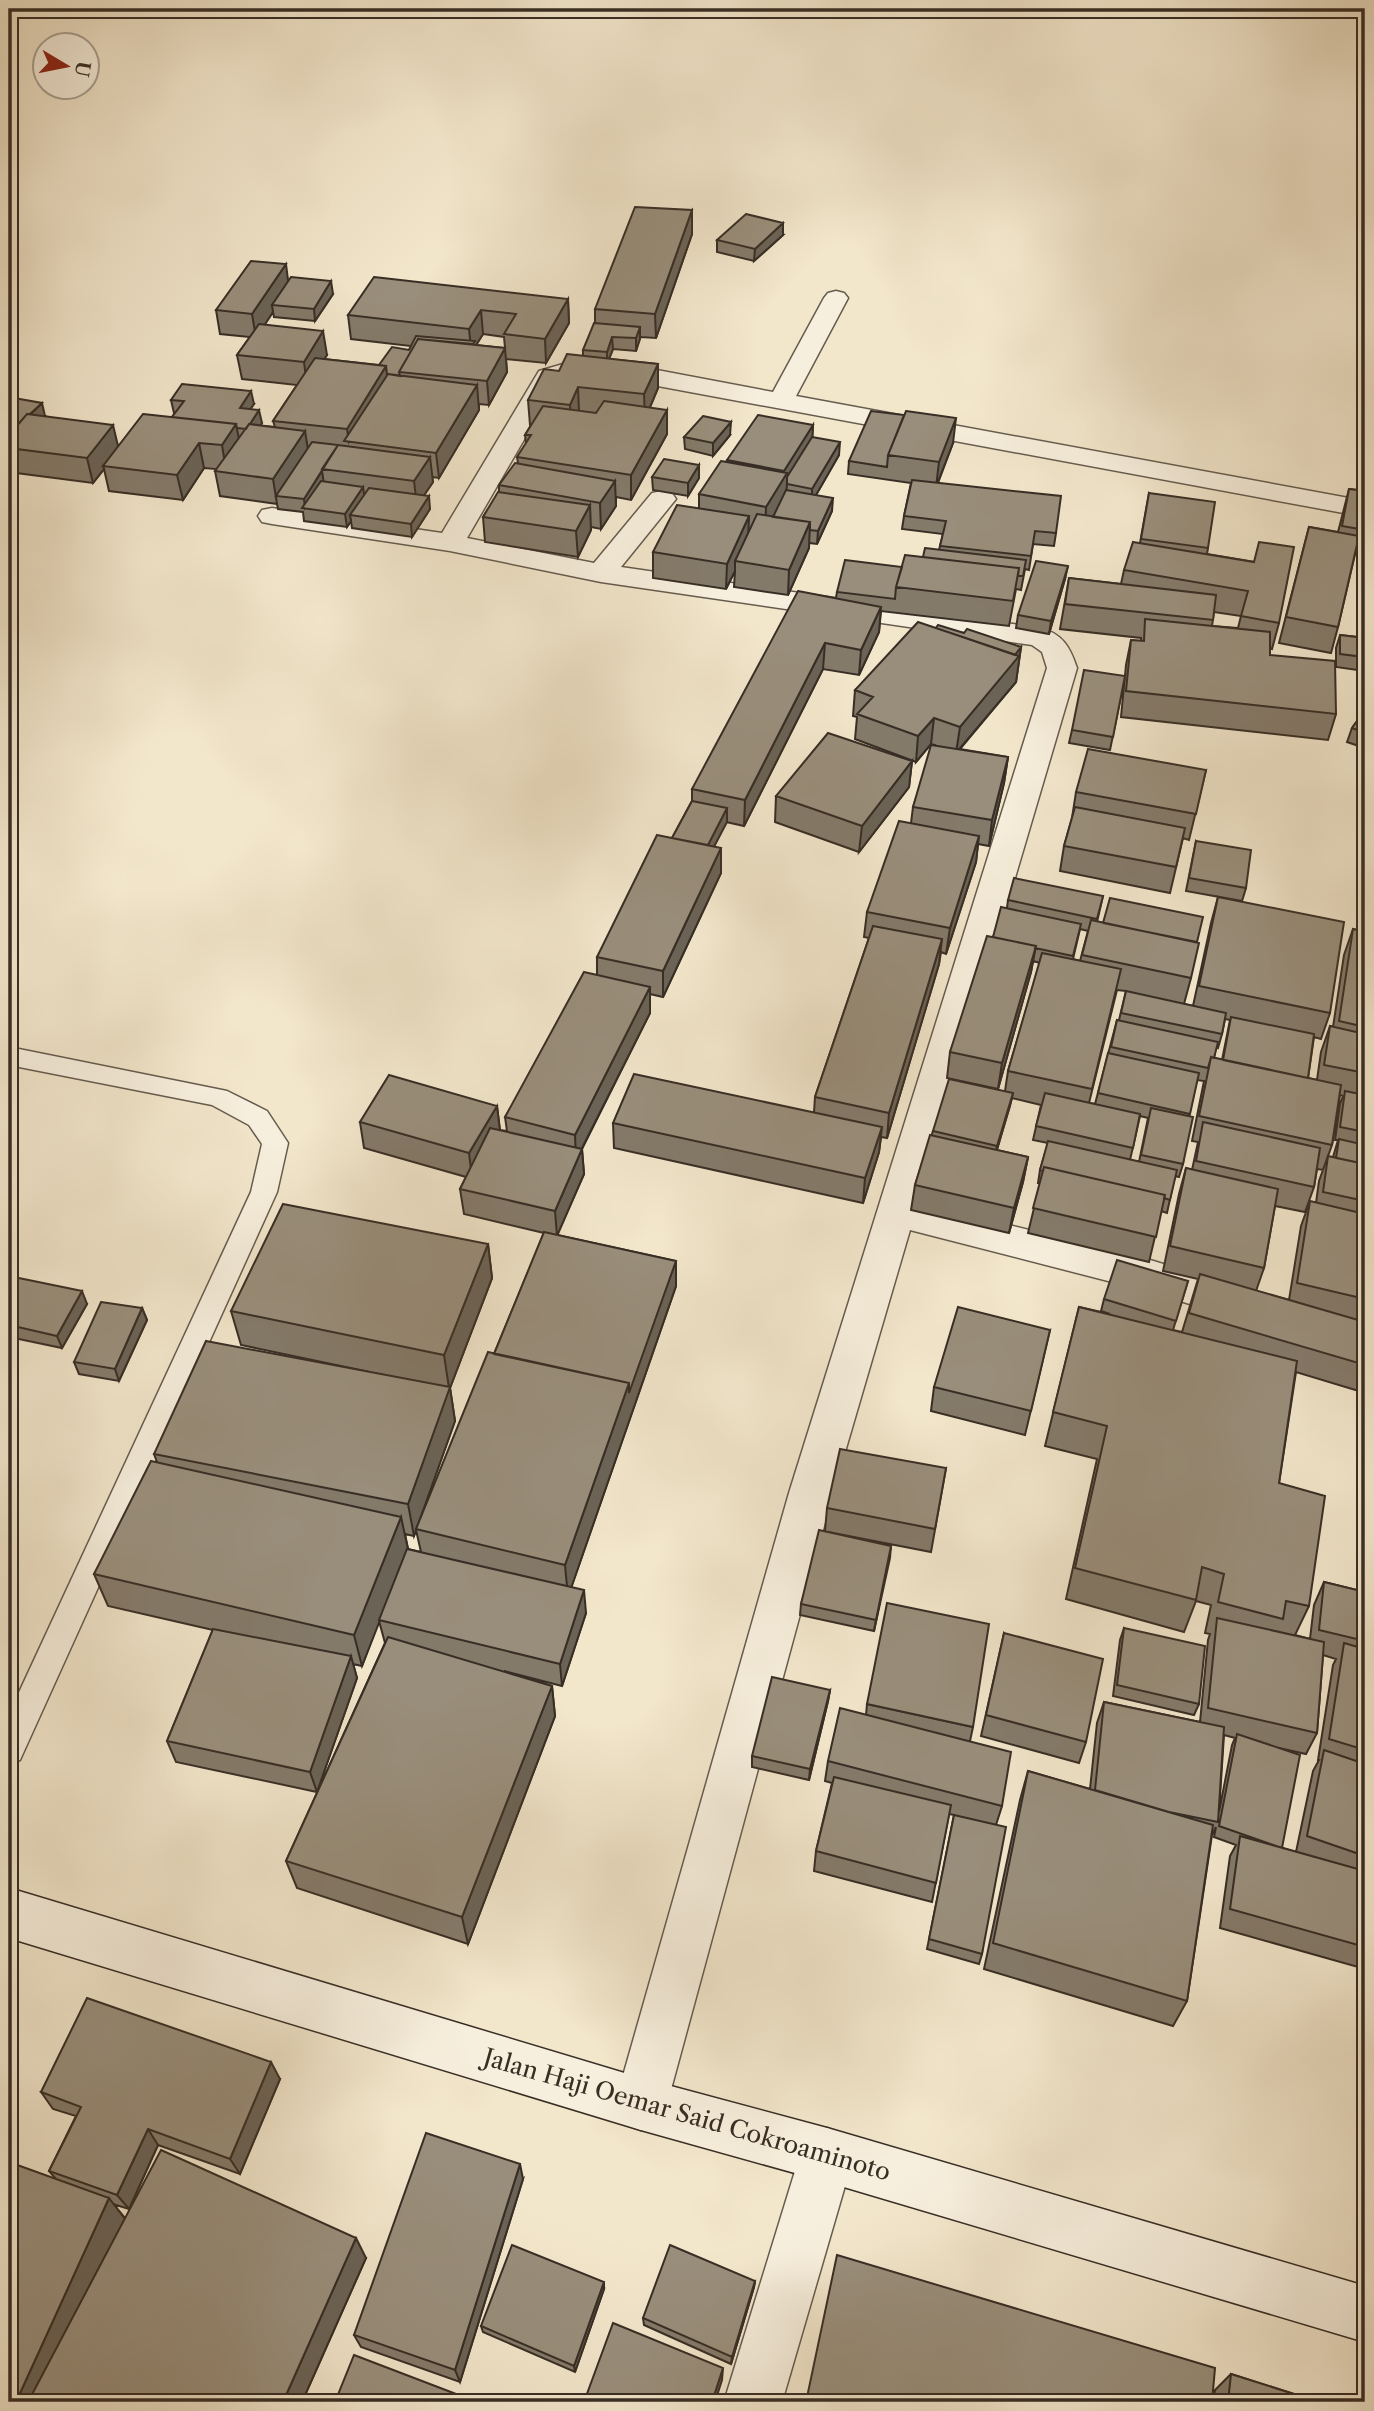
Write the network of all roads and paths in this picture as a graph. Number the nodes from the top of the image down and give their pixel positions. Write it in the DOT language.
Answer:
graph roads {
  1 [pos="836,298"];
  2 [pos="781,400"];
  3 [pos="662,499"];
  4 [pos="1365,509"];
  5 [pos="272,516"];
  6 [pos="450,543"];
  7 [pos="601,573"];
  8 [pos="9,1056"];
  9 [pos="896,1212"];
  10 [pos="1275,1314"];
  11 [pos="9,1749"];
  12 [pos="9,1913"];
  13 [pos="641,2104"];
  14 [pos="827,2155"];
  15 [pos="1365,2314"];
  16 [pos="753,2402"];
  1 -- 2 [label="street"];
  2 -- 4 [label="street"];
  2 -- 6 [label="street"];
  3 -- 7 [label="street"];
  5 -- 6 [label="street"];
  6 -- 7 [label="street"];
  7 -- 9 [label="street"];
  8 -- 11 [label="lane"];
  9 -- 10 [label="street"];
  9 -- 13 [label="street"];
  12 -- 13 [label="street, Jalan Haji Oemar Said Cokroaminoto"];
  13 -- 14 [label="street, Jalan Haji Oemar Said Cokroaminoto"];
  14 -- 15 [label="street, Jalan Haji Oemar Said Cokroaminoto"];
  14 -- 16 [label="street"];
}
